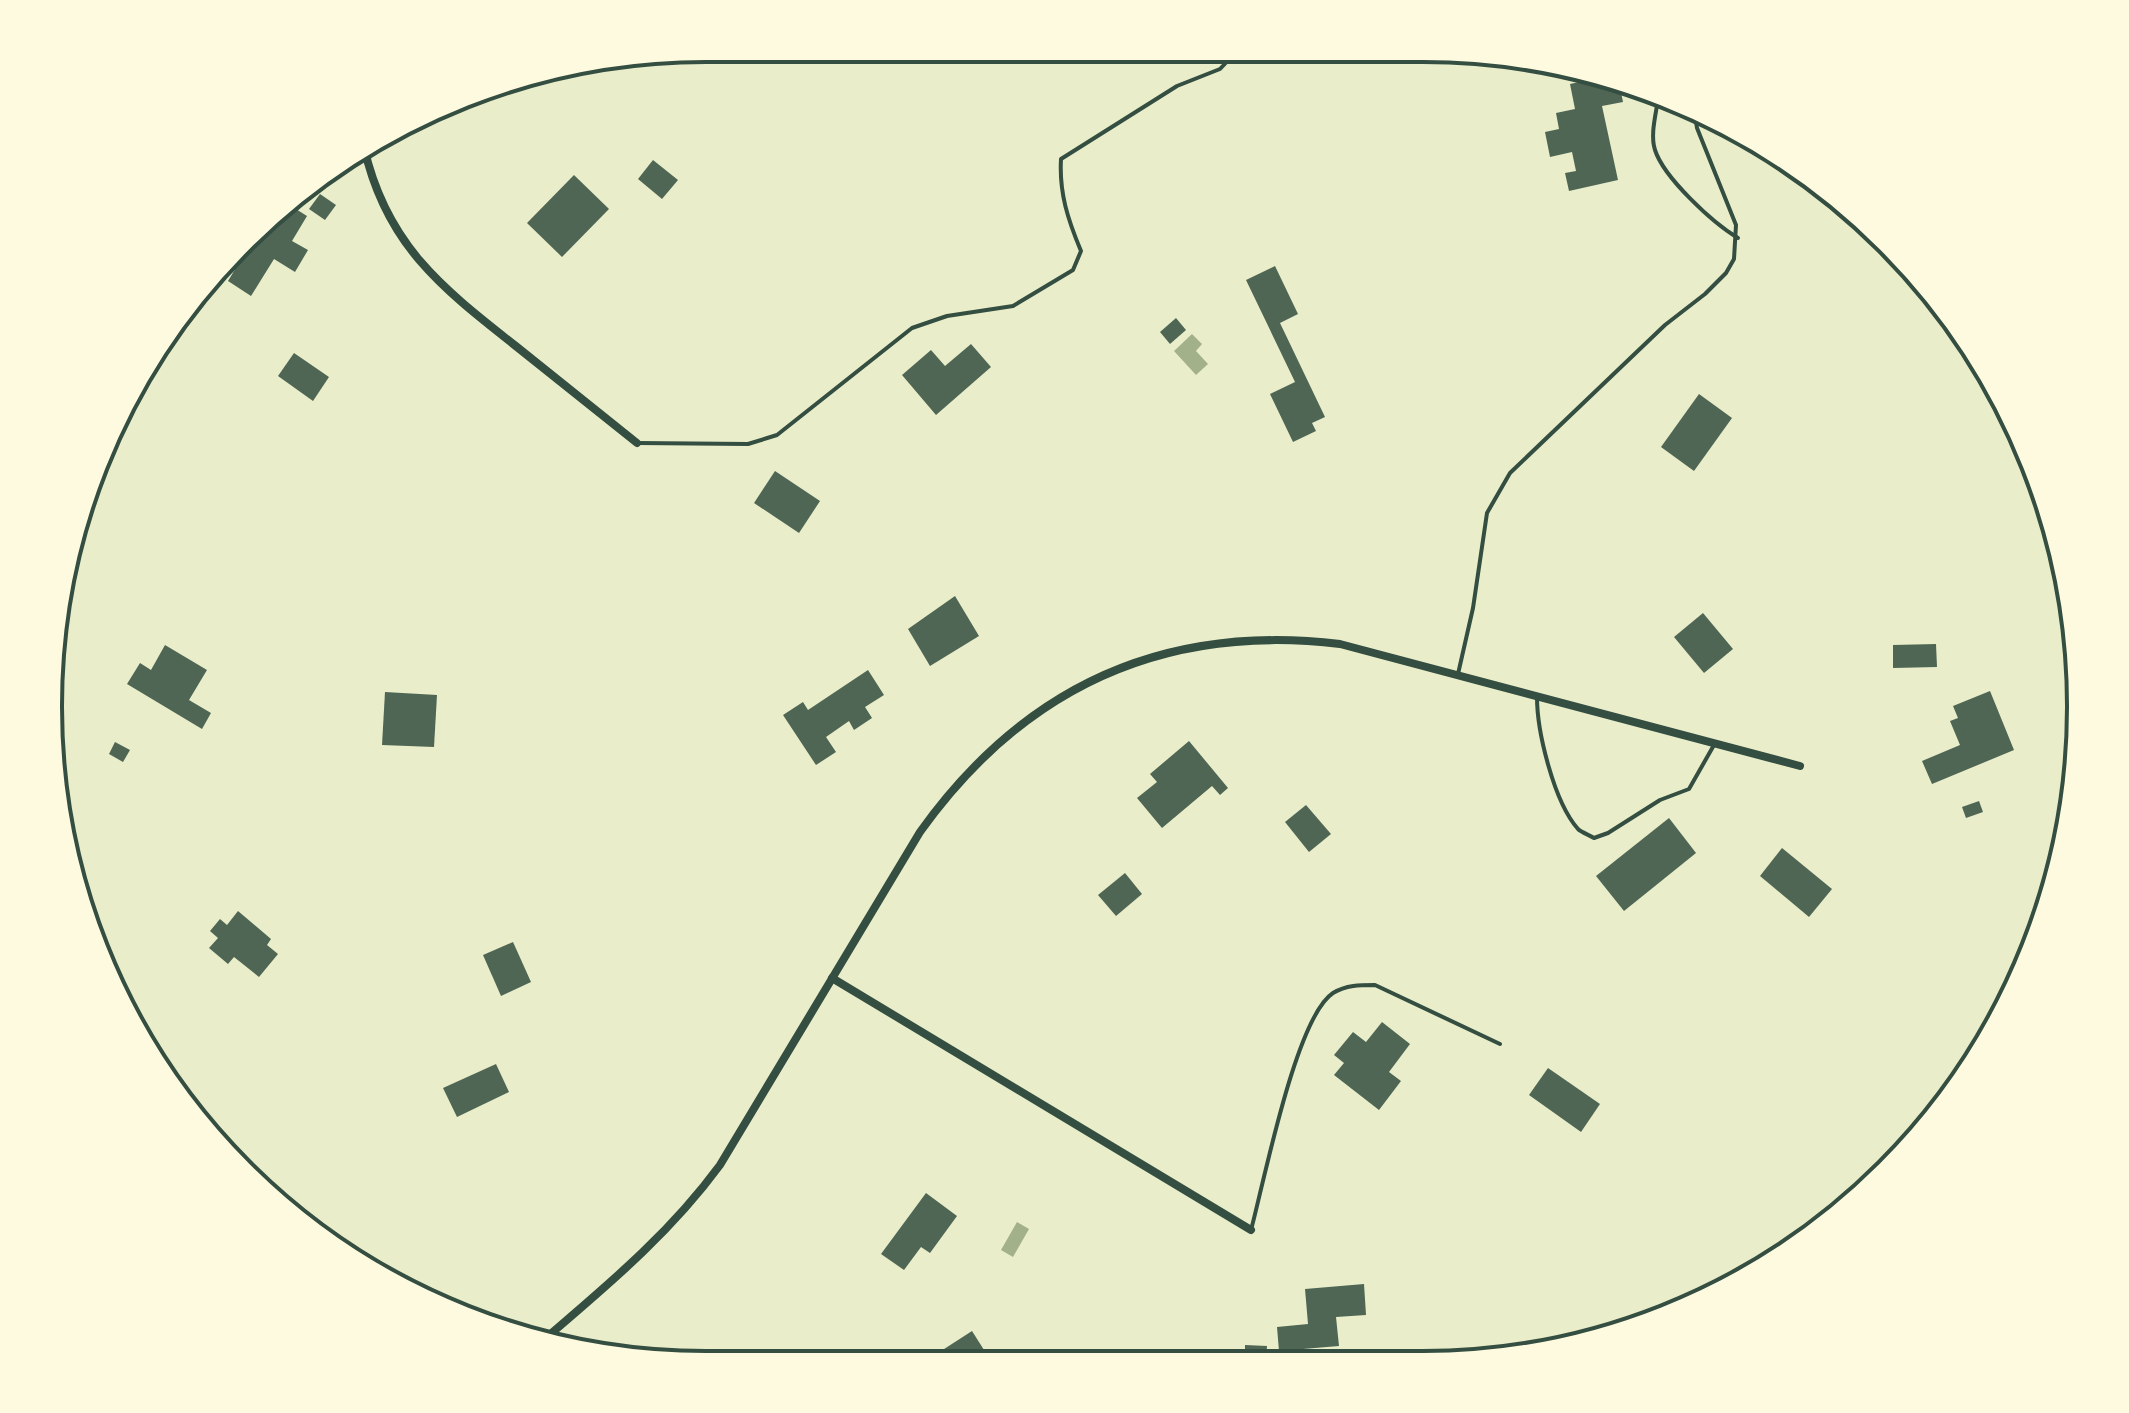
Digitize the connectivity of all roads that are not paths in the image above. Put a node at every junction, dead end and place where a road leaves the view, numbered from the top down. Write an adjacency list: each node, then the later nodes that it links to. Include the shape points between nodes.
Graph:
1 (1227, 62): 6 (lane, via 1177,86 1061,159 1068,221 1081,251 1073,270 1013,306 947,316 912,328 777,435 748,444)
2 (1657, 107): 5 (lane, via 1654,149 1663,165)
3 (1699, 124): 5 (lane)
4 (368, 158): 6 (street, via 386,214 423,267)
5 (1738, 238): 7 (lane, via 1726,273 1510,473 1487,513)
6 (637, 443)
7 (1458, 674): 8 (street); 11 (street, via 1340,644 1256,639 1172,651 1083,684 1003,737 944,798)
8 (1537, 695): 9 (street); 9 (lane, via 1537,718 1556,787 1578,829 1594,838 1689,789)
9 (1715, 743): 10 (street)
10 (1800, 766)
11 (832, 978): 13 (street); 14 (street, via 695,1199 636,1261)
12 (1500, 1044): 13 (lane, via 1375,985 1353,985 1332,994 1320,1008 1287,1080)
13 (1251, 1230)
14 (553, 1332)

